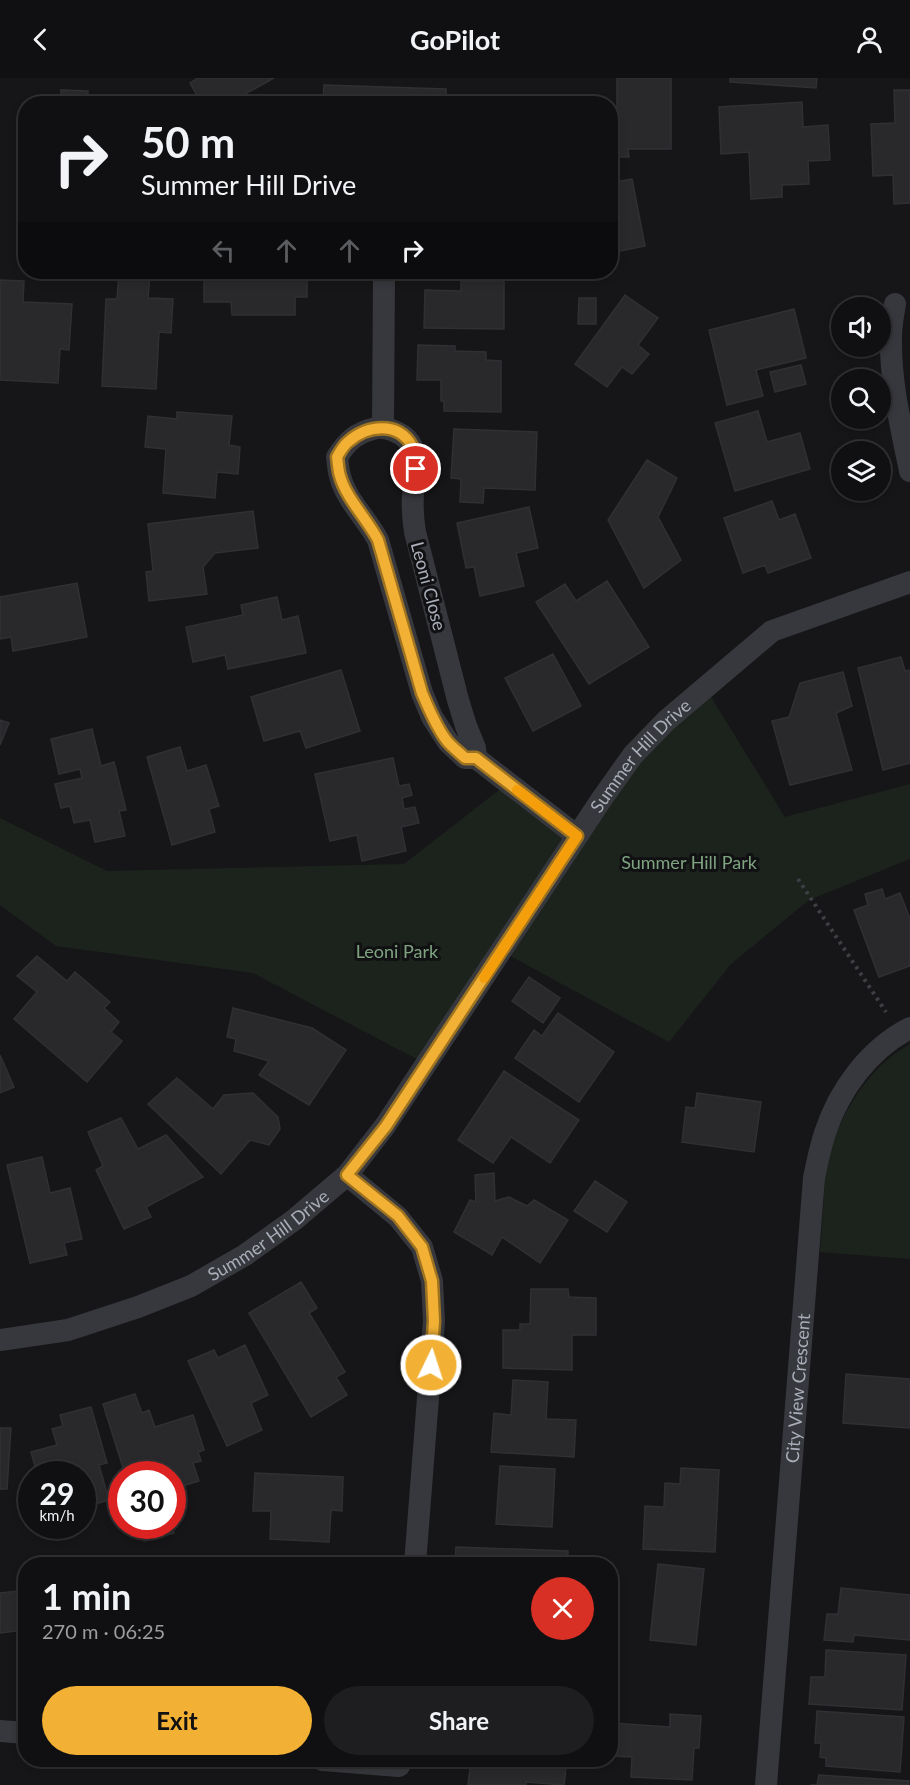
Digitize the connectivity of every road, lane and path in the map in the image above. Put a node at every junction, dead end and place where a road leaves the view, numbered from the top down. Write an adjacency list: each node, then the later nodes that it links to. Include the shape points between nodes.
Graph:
1 (384, 279): 3 (street)
2 (895, 304): 4 (street, via 891,362)
3 (383, 427): 6 (street, Leoni Close, via 402,434 413,448 415,532); 6 (street, Leoni Close, via 362,431 346,443 337,457 340,476 378,540 432,717 448,742 465,758)
4 (910, 471)
5 (910, 582): 7 (street, Summer Hill Drive, via 772,631 667,720 633,755)
6 (476, 758): 7 (street, Leoni Close)
7 (577, 836): 10 (street, Summer Hill Drive, via 386,1126)
8 (798, 879): 9 (path)
9 (905, 1030): 17 (street, City View Crescent, via 866,1062 838,1101 814,1178)
10 (347, 1175): 11 (street, Summer Hill Drive, via 245,1256 191,1287 68,1330); 12 (street, via 398,1216 422,1247 432,1281 434,1321)
11 (0, 1340)
12 (416, 1557)
13 (0, 1731): 14 (street)
14 (18, 1732)
15 (376, 1767): 16 (street)
16 (399, 1770)
17 (766, 1785)

